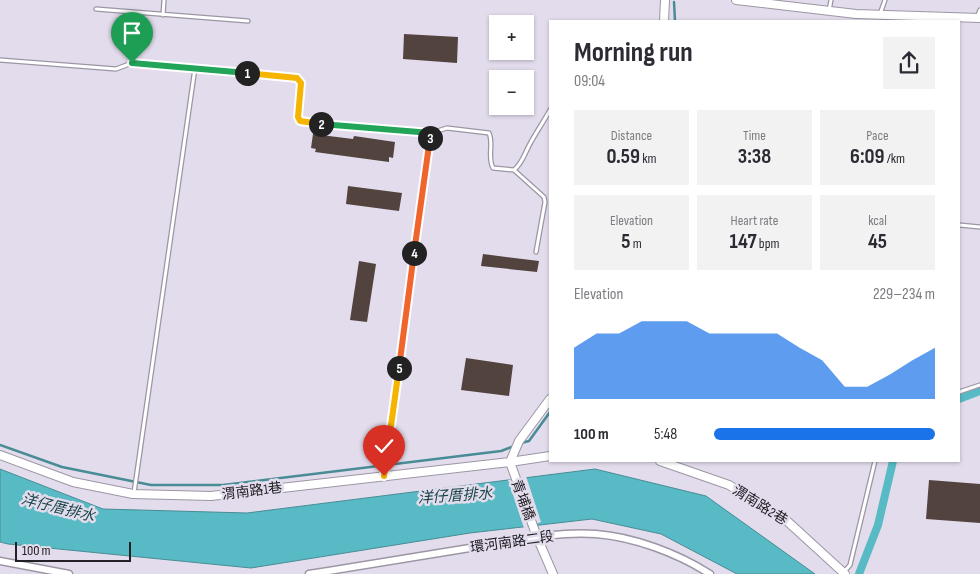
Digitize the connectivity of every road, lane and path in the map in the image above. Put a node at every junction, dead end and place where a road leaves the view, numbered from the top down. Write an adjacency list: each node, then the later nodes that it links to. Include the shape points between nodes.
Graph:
1 (164, 0): 8 (lane)
2 (665, 0): 12 (street)
3 (736, 0): 7 (street)
4 (831, 0): 7 (lane)
5 (885, 0): 9 (lane)
6 (96, 9): 8 (lane)
7 (829, 11): 11 (street)
8 (163, 15): 13 (lane)
9 (880, 15): 10 (street); 11 (street)
10 (979, 15)
11 (856, 18)
12 (664, 20)
13 (248, 21)
14 (0, 60): 15 (lane, via 116,69 132,63)
15 (195, 68): 17 (lane, via 297,78 301,83 300,121); 31 (lane)
16 (549, 112): 18 (lane)
17 (431, 133): 18 (lane, via 447,128 489,133 493,168); 30 (lane)
18 (514, 170): 21 (lane, via 544,197)
19 (960, 225): 20 (lane)
20 (980, 227)
21 (536, 252)
22 (980, 385): 23 (lane)
23 (960, 392)
24 (549, 400): 27 (street, via 519,441)
25 (0, 455): 31 (street, 渭南路1巷, via 73,482)
26 (549, 456): 27 (street)
27 (510, 462): 30 (street, 渭南路1巷); 32 (street, 青埔橋)
28 (663, 462): 35 (street, 渭南路2巷, via 729,485 787,521)
29 (875, 462): 35 (lane, via 850,565)
30 (384, 476): 31 (street, 渭南路1巷, via 211,496)
31 (134, 494)
32 (537, 537): 37 (street, 環河南路二段); 38 (street, 青埔橋); 39 (street, 環河南路二段, via 595,534 616,537 655,548)
33 (0, 561): 34 (street); 36 (street)
34 (0, 565)
35 (844, 573)
36 (69, 574)
37 (309, 574)
38 (553, 574)
39 (710, 574)

